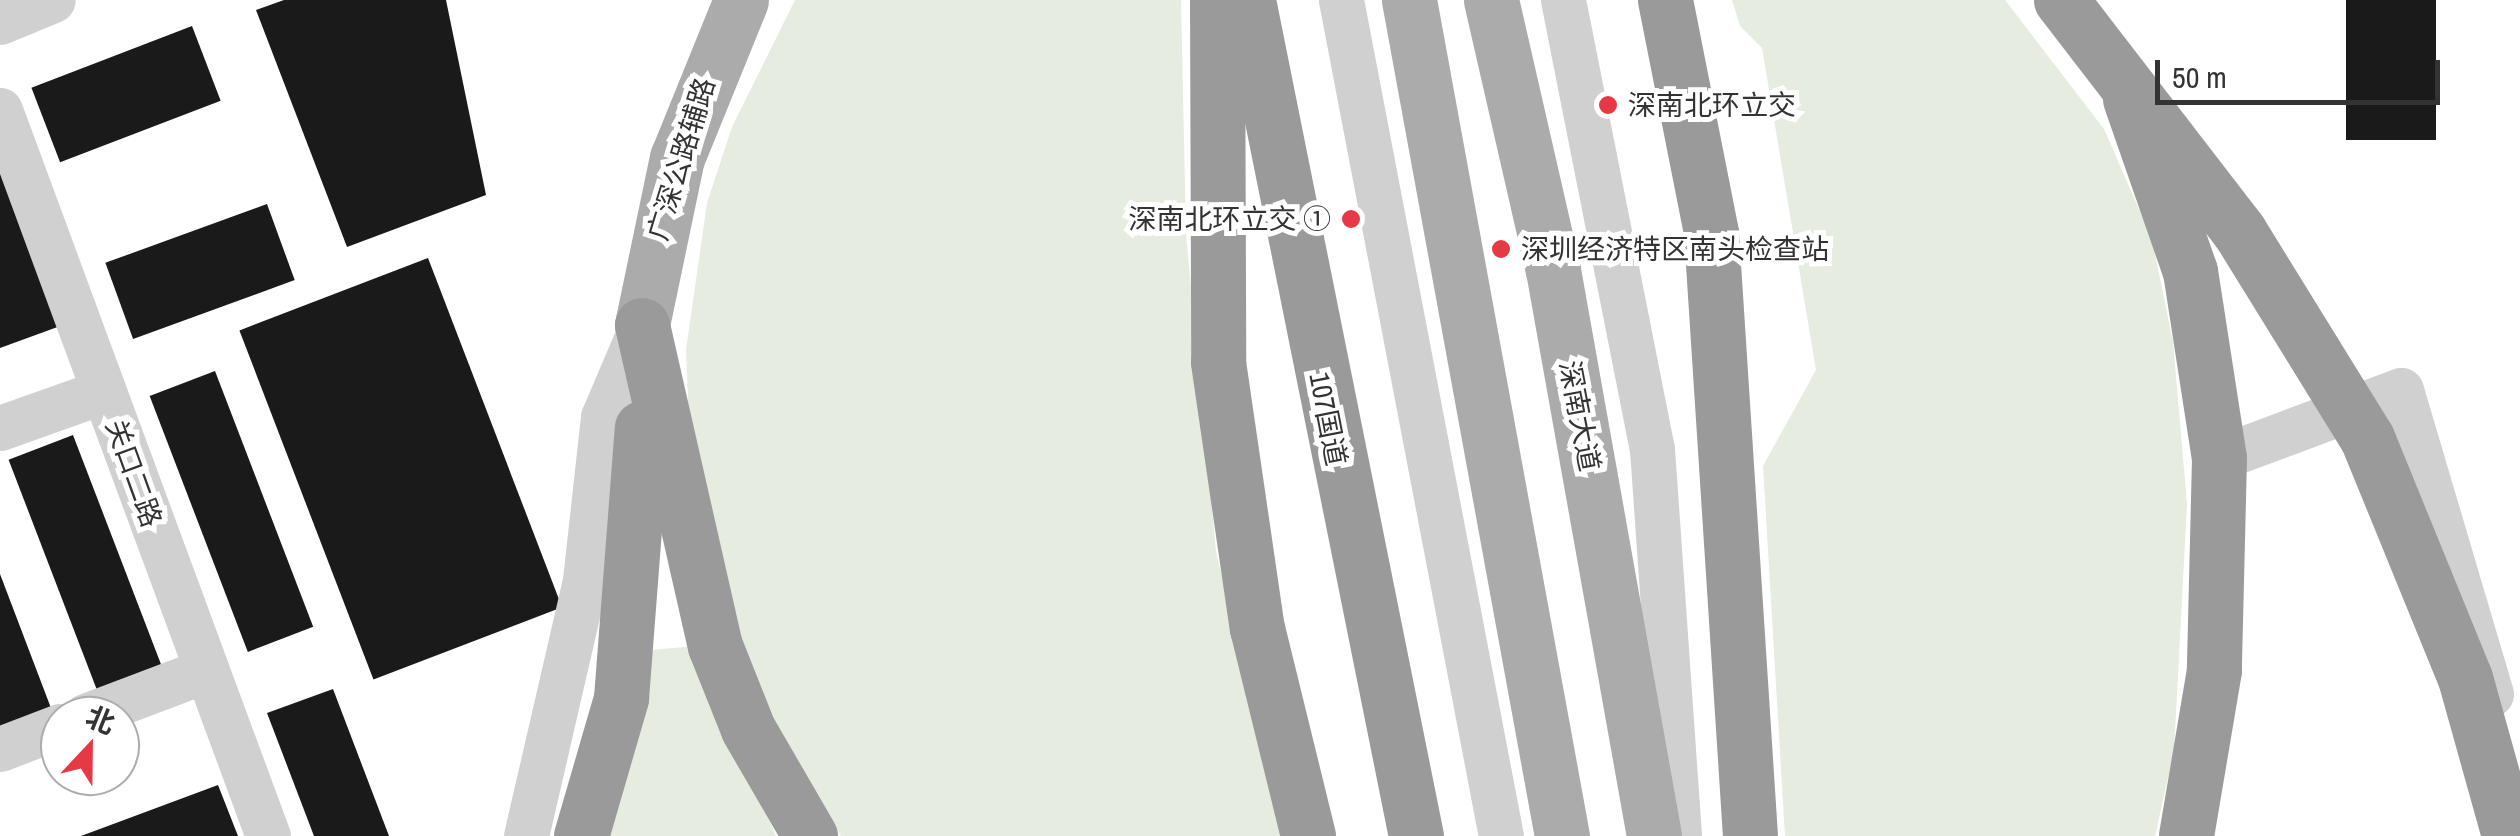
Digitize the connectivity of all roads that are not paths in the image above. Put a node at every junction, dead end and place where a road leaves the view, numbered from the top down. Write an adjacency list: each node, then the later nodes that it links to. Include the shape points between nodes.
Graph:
1 (53, 0): 12 (street)
2 (741, 0): 14 (main road, 广深公路辅路, via 676,158)
3 (1217, 0): 27 (highway, via 1218,362 1257,628)
4 (1248, 0): 28 (highway, 107国道)
5 (1341, 0): 29 (street)
6 (1410, 0): 30 (main road)
7 (1491, 0): 31 (main road, 深南大道, via 1553,270)
8 (1564, 0): 32 (street, via 1652,450)
9 (1665, 0): 33 (highway, via 1711,233)
10 (2061, 0): 35 (highway, bridge, via 2239,231 2367,438 2465,678)
11 (2089, 0): 17 (highway, via 2190,271)
12 (0, 22)
13 (0, 110): 15 (street, 关口二路)
14 (642, 325): 23 (highway, via 636,586); 25 (street, via 603,417 578,615); 26 (highway, via 716,646 748,729)
15 (104, 391): 16 (street); 18 (street, 关口二路)
16 (0, 428)
17 (2219, 458): 22 (street, via 2401,390 2460,571); 34 (highway, via 2214,670)
18 (206, 670): 19 (street); 24 (street, 关口二路)
19 (138, 696)
20 (40, 733): 21 (street)
21 (0, 748)
22 (2520, 812)
23 (588, 814)
24 (268, 836)
25 (526, 836)
26 (810, 836)
27 (1308, 836)
28 (1416, 836)
29 (1500, 836)
30 (1562, 836)
31 (1654, 836)
32 (1680, 836)
33 (1750, 836)
34 (2186, 836)
35 (2509, 836)

